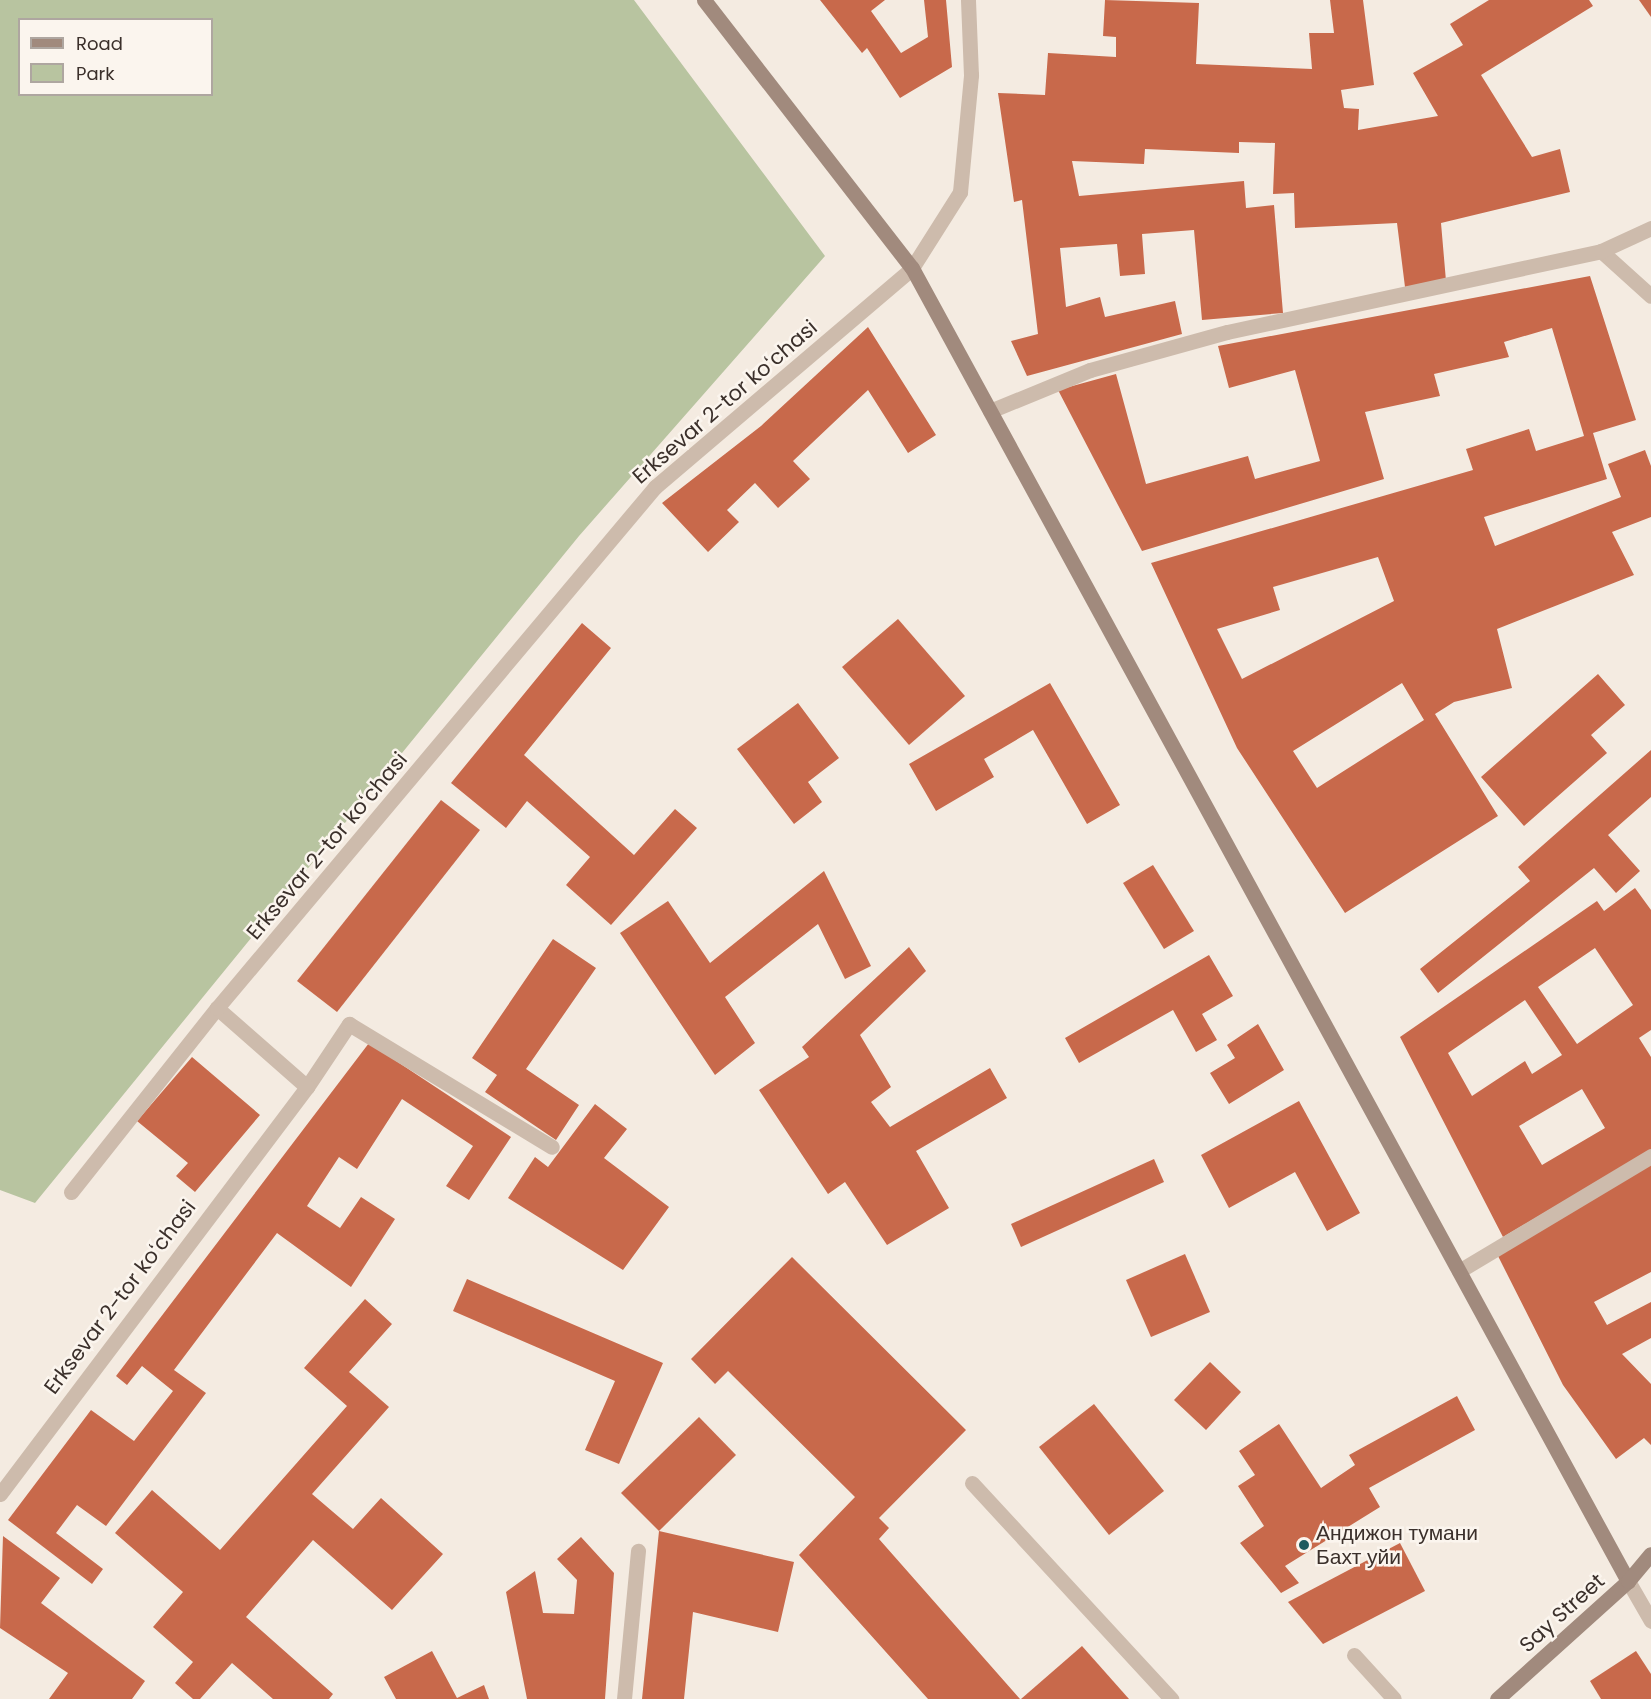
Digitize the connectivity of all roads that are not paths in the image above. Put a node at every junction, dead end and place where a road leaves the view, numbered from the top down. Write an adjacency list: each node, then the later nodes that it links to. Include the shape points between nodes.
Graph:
1 (704, 0): 5 (main road)
2 (968, 0): 5 (street, Erksevar 2-tor koʻchasi, via 971,75 960,192)
3 (1651, 228): 4 (street)
4 (1601, 250): 6 (street); 7 (street, via 1227,332 1090,370)
5 (912, 268): 7 (main road); 8 (street, Erksevar 2-tor koʻchasi, via 655,487)
6 (1651, 296)
7 (990, 411): 13 (main road)
8 (217, 1008): 9 (street); 12 (street, Erksevar 2-tor koʻchasi)
9 (307, 1087): 10 (street, Erksevar 2-tor koʻchasi, via 349,1024); 15 (street, Erksevar 2-tor koʻchasi)
10 (552, 1147)
11 (1651, 1156): 13 (street)
12 (71, 1192)
13 (1459, 1271): 18 (main road)
14 (972, 1483): 22 (street)
15 (0, 1494)
16 (638, 1551): 21 (street)
17 (1651, 1554): 18 (main road, Say Street)
18 (1629, 1581): 19 (street); 24 (main road, Say Street)
19 (1651, 1621)
20 (1354, 1654): 23 (street)
21 (624, 1699)
22 (1171, 1699)
23 (1394, 1699)
24 (1497, 1699)

